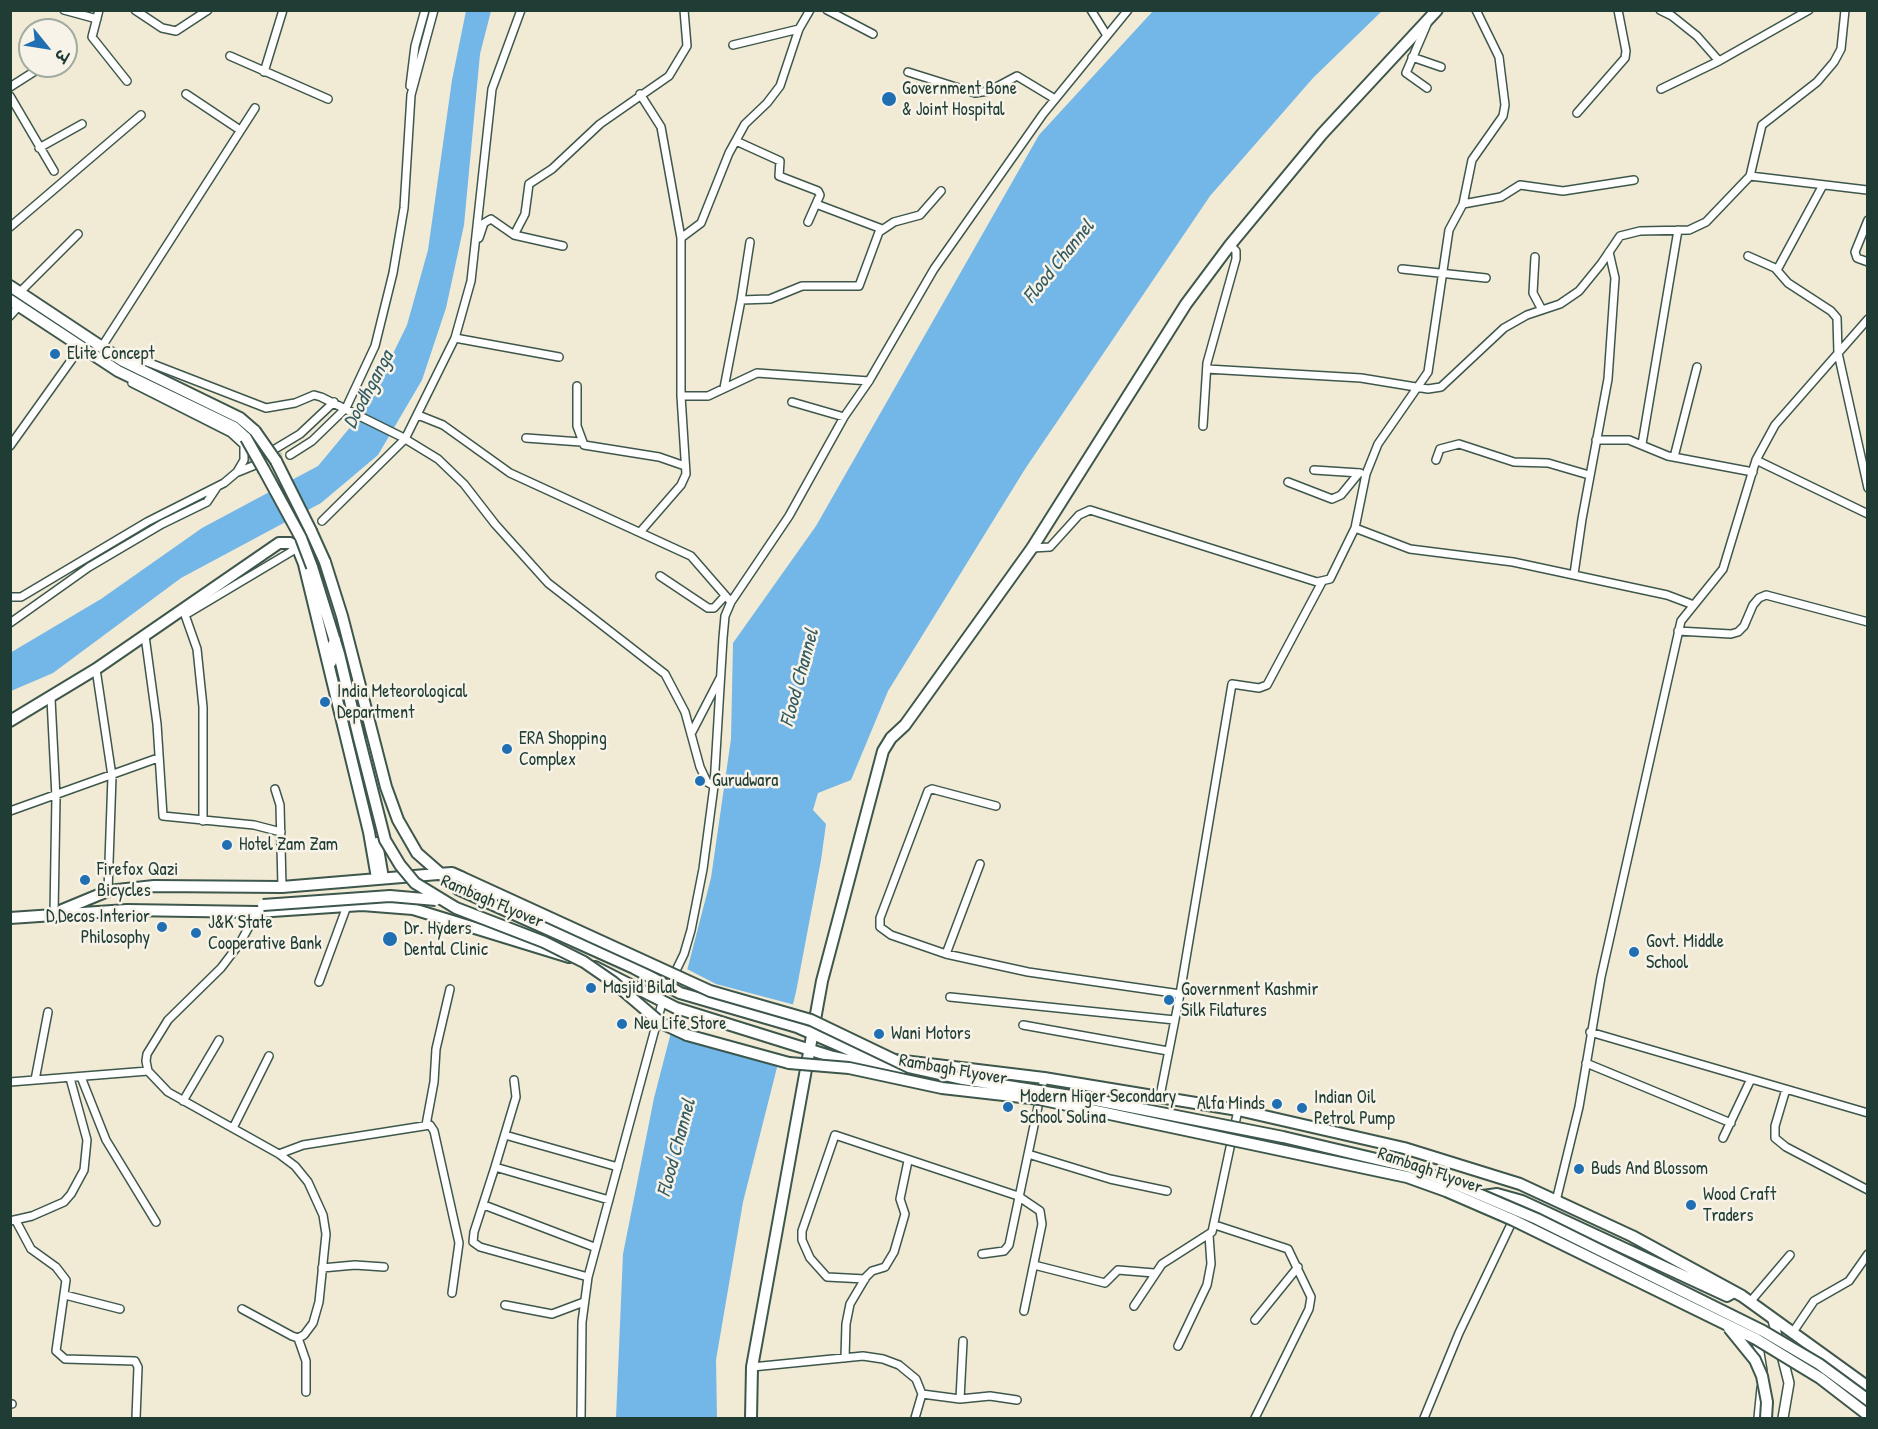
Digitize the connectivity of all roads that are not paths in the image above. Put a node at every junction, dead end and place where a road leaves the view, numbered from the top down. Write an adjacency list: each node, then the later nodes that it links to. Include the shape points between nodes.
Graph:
1 (64, 10): 20 (street)
2 (99, 10): 20 (street)
3 (135, 10): 4 (street, via 162,28 176,31)
4 (208, 10)
5 (284, 10): 29 (street)
6 (425, 10): 38 (street, via 410,77)
7 (434, 10): 38 (street)
8 (521, 10): 68 (street, via 492,89)
9 (684, 10): 37 (street, via 687,46 669,75)
10 (810, 10): 21 (street)
11 (827, 10): 22 (street)
12 (1091, 10): 23 (street)
13 (1128, 10): 23 (street)
14 (1476, 10): 56 (street, via 1499,57 1505,105 1502,121 1470,165)
15 (1618, 10): 43 (street, via 1625,58)
16 (1660, 10): 27 (street, via 1697,36)
17 (1809, 10): 27 (street)
18 (1845, 10): 50 (street, via 1841,49 1834,62 1817,82 1762,126)
19 (1434, 14): 26 (street); 66 (main road, via 1322,134)
20 (96, 19): 32 (street, via 94,41)
21 (799, 29): 24 (street); 47 (street, via 780,86 745,124)
22 (873, 34)
23 (1106, 34): 41 (street)
24 (733, 45)
25 (230, 56): 29 (street)
26 (1412, 57): 28 (street); 34 (street, via 1407,76)
27 (1719, 61): 35 (street)
28 (1441, 67)
29 (264, 72): 40 (street)
30 (908, 72): 41 (street, via 975,93 989,91 1017,76)
31 (24, 78): 33 (street)
32 (128, 81)
33 (10, 87)
34 (1427, 88)
35 (1661, 88)
36 (186, 94): 46 (street)
37 (640, 94): 63 (street, via 529,184 525,214); 64 (street, via 661,127)
38 (411, 95): 99 (street, via 404,208 393,273 375,346)
39 (10, 96): 48 (street)
40 (328, 99)
41 (1055, 99): 92 (street, via 934,269)
42 (255, 108): 46 (street)
43 (1577, 113)
44 (141, 115): 59 (street)
45 (82, 124): 48 (street)
46 (240, 130): 85 (street)
47 (736, 141): 55 (street, via 780,161 779,176 818,192); 64 (street, via 701,224)
48 (39, 148): 49 (street)
49 (54, 171)
50 (1750, 176): 52 (street); 61 (street, via 1706,222 1689,230)
51 (1635, 180): 56 (street, via 1563,191 1521,185 1501,197)
52 (1824, 185): 53 (street); 74 (street)
53 (1868, 190)
54 (941, 191): 60 (street, via 920,215)
55 (816, 204): 58 (street); 60 (street)
56 (1463, 204): 75 (street, via 1449,230)
57 (1868, 220): 72 (street, via 1855,252 1857,258)
58 (808, 222)
59 (10, 227)
60 (882, 229): 78 (street, via 859,286 802,286 770,298)
61 (1678, 230): 69 (street, via 1628,233 1620,236); 107 (street)
62 (78, 234): 77 (street)
63 (514, 235): 67 (street); 68 (street, via 487,219)
64 (681, 238): 96 (street)
65 (750, 242): 78 (street)
66 (1230, 245): 90 (street, via 1236,251 1236,259); 129 (main road, via 1186,304)
67 (562, 246)
68 (474, 251): 83 (street, via 471,281)
69 (1609, 252): 80 (street, via 1579,291); 105 (street, via 1615,278 1608,379)
70 (1748, 256): 74 (street)
71 (1535, 257): 80 (street, via 1533,293)
72 (1868, 262)
73 (1402, 269): 75 (street)
74 (1778, 270): 86 (street, via 1788,283 1834,314 1838,323)
75 (1443, 272): 76 (street); 94 (street, via 1430,364)
76 (1486, 278)
77 (15, 289): 85 (main road)
78 (741, 300): 95 (street)
79 (15, 303): 81 (street); 84 (main road)
80 (1542, 310): 94 (street, via 1504,328 1441,387)
81 (10, 316)
82 (1868, 319): 86 (street)
83 (455, 338): 88 (street); 100 (street)
84 (80, 348): 91 (main road); 108 (street)
85 (101, 348): 87 (main road)
86 (1838, 353): 113 (street, via 1775,424); 123 (street)
87 (115, 356): 97 (street, via 142,360 256,406 274,408 314,395); 109 (main road, bridge, via 240,418)
88 (560, 357)
89 (1697, 367): 111 (street)
90 (1207, 369): 94 (street, via 1361,378); 102 (street)
91 (118, 371): 114 (main road, Rambagh Flyover, bridge, via 234,427 246,438); 117 (street, via 125,380 231,433 244,445 244,460)
92 (869, 381): 95 (street, via 757,374); 101 (street)
93 (577, 386): 106 (street)
94 (1419, 387): 119 (street, via 1378,444)
95 (724, 388): 96 (street, via 708,396)
96 (681, 396): 115 (street)
97 (334, 402): 99 (street); 109 (street, via 300,434)
98 (792, 402): 101 (street)
99 (346, 408): 103 (street); 110 (street, via 312,441)
100 (418, 415): 103 (street); 127 (street, via 443,425 510,473)
101 (844, 417): 135 (street, via 789,516)
102 (1203, 426)
103 (404, 438): 125 (street); 146 (street, via 438,459 464,484 548,583 665,674 685,712)
104 (526, 438): 106 (street)
105 (1596, 440): 107 (street); 120 (street)
106 (581, 442): 115 (street, via 589,447)
107 (1642, 444): 111 (street)
108 (10, 446)
109 (270, 452): 157 (main road, bridge, via 325,562 398,820 417,854)
110 (290, 455)
111 (1674, 458): 118 (street)
112 (1436, 460): 120 (street, via 1439,450 1459,444 1514,462 1548,463)
113 (1756, 460): 118 (street); 124 (street)
114 (260, 463): 117 (street); 141 (main road, Rambagh Flyover, bridge, via 301,538)
115 (685, 466): 127 (street, via 681,485)
116 (1314, 470): 119 (street)
117 (237, 472): 122 (street)
118 (1753, 472): 136 (street, via 1723,569)
119 (1363, 473): 121 (street, via 1332,499); 126 (street)
120 (1589, 475): 130 (street)
121 (1288, 482)
122 (217, 486): 133 (street, via 147,522 21,597); 138 (street, via 207,502 89,567)
123 (1868, 488)
124 (1868, 514)
125 (322, 521)
126 (1355, 528): 130 (street, via 1424,552 1488,558); 132 (street, via 1334,574)
127 (641, 531): 134 (street, via 696,559)
128 (300, 547): 140 (main road, via 279,543); 154 (street, via 185,615 197,649 203,706); 158 (main road)
129 (1032, 548): 132 (street, via 1050,547 1079,514 1090,510); 179 (main road, via 883,751)
130 (1574, 574): 136 (street)
131 (660, 576): 134 (street, via 708,608 714,608)
132 (1322, 582): 172 (street, via 1267,685 1259,688 1232,684)
133 (10, 597)
134 (724, 597): 135 (street)
135 (731, 602): 143 (street, via 725,616)
136 (1691, 604): 139 (street)
137 (1868, 622): 139 (street, via 1766,595 1753,605 1738,632)
138 (10, 623)
139 (1678, 631): 178 (street)
140 (145, 636): 142 (main road); 147 (street)
141 (334, 640): 158 (main road, via 329,655 382,859); 162 (main road, Rambagh Flyover, bridge, via 385,840 407,875)
142 (96, 669): 144 (main road); 148 (street)
143 (721, 675): 146 (street); 149 (street)
144 (51, 699): 145 (main road); 151 (street)
145 (10, 721)
146 (691, 734): 149 (street, via 700,767 707,782)
147 (158, 758): 148 (street); 154 (street, via 161,814)
148 (112, 776): 151 (street); 161 (street)
149 (714, 786): 170 (street, via 696,910 684,954)
150 (275, 789): 155 (street)
151 (56, 797): 153 (street); 166 (street)
152 (996, 806): 168 (street, via 928,791 880,918 880,927 885,932)
153 (10, 811)
154 (203, 820): 155 (street)
155 (281, 832): 160 (street)
156 (980, 864): 168 (street)
157 (438, 874): 158 (main road, Rambagh Flyover); 170 (main road, via 458,889); 213 (main road, Rambagh Flyover, bridge, via 452,873 710,991 811,1020 909,1067 1333,1148 1410,1167)
158 (380, 878): 159 (main road, Rambagh Flyover)
159 (325, 883): 160 (main road, Rambagh Flyover); 164 (main road)
160 (282, 887): 161 (main road, Rambagh Flyover, via 154,886)
161 (108, 891): 166 (main road, Rambagh Flyover)
162 (439, 900): 165 (main road, bridge, via 379,896); 217 (main road, Rambagh Flyover, bridge, via 584,962 661,1023 687,1035 789,1064 849,1068 942,1088 1050,1101 1364,1167 1446,1191)
163 (347, 906): 164 (main road); 169 (street); 174 (main road, via 413,909 445,916 602,969)
164 (329, 907): 165 (main road)
165 (260, 908): 166 (main road, via 153,903 127,910); 185 (street, via 221,968 168,1020 147,1054)
166 (54, 914): 167 (main road)
167 (10, 918)
168 (946, 954): 172 (street, via 1028,972)
169 (318, 982)
170 (668, 987): 179 (main road)
171 (450, 989): 200 (street, via 436,1049)
172 (1180, 994): 176 (street)
173 (950, 997): 176 (street)
174 (663, 1003): 181 (main road); 209 (street)
175 (48, 1012): 190 (street)
176 (1175, 1020): 182 (street)
177 (1023, 1025): 182 (street)
178 (1590, 1032): 184 (street); 189 (street)
179 (812, 1033): 181 (main road); 188 (main road, via 854,1052 887,1059)
180 (219, 1040): 196 (street)
181 (810, 1049): 194 (main road, via 967,1085); 253 (main road)
182 (1168, 1051): 195 (street)
183 (269, 1056): 201 (street)
184 (1586, 1064): 199 (street); 215 (street)
185 (148, 1071): 186 (street); 196 (street)
186 (81, 1077): 187 (street); 219 (street, via 106,1140)
187 (70, 1078): 190 (street); 218 (street, via 87,1140 84,1170 64,1202)
188 (1044, 1078): 194 (street); 195 (main road)
189 (1751, 1079): 193 (street); 199 (street)
190 (35, 1080): 192 (street)
191 (514, 1080): 203 (street, via 517,1091)
192 (10, 1082)
193 (1786, 1089): 198 (street); 210 (street, via 1775,1138)
194 (1041, 1095): 202 (main road); 206 (street)
195 (1160, 1096): 197 (main road)
196 (183, 1101): 201 (street)
197 (1238, 1110): 202 (street); 215 (main road, via 1404,1148 1520,1184)
198 (1868, 1113)
199 (1731, 1123): 204 (street)
200 (426, 1125): 205 (street, via 303,1145); 234 (street, via 434,1131 459,1243)
201 (233, 1128): 205 (street)
202 (1234, 1132): 220 (street); 246 (main road, via 1413,1174 1535,1224)
203 (505, 1135): 208 (street); 209 (street)
204 (1723, 1138)
205 (279, 1154): 229 (street, via 302,1173 323,1215 326,1234)
206 (1028, 1154): 211 (street, via 1110,1179); 212 (street)
207 (909, 1161): 212 (street); 232 (street, via 900,1199 905,1214 894,1252 885,1268 873,1271); 232 (street, via 835,1135 802,1240 810,1258 826,1277)
208 (495, 1167): 214 (street); 216 (street)
209 (618, 1167): 214 (street)
210 (1868, 1190)
211 (1167, 1191)
212 (1018, 1196): 223 (street, via 1007,1249); 226 (street, via 1042,1216)
213 (1483, 1196): 233 (main road, via 1497,1194 1522,1201 1727,1296); 259 (main road, Rambagh Flyover, bridge, via 1538,1219 1763,1331 1819,1364)
214 (609, 1200): 222 (street)
215 (1556, 1201): 233 (main road, via 1632,1236)
216 (484, 1205): 222 (street); 231 (street, via 474,1232 476,1245)
217 (1513, 1220): 245 (main road, Rambagh Flyover, bridge); 267 (street, via 1459,1333)
218 (13, 1221): 235 (street, via 31,1249 62,1272)
219 (156, 1222)
220 (1215, 1224): 221 (street); 228 (street, via 1284,1246 1293,1254)
221 (1209, 1236): 230 (street, via 1169,1257); 250 (street, via 1211,1264 1207,1285)
222 (594, 1247): 231 (street)
223 (982, 1254)
224 (1868, 1254): 247 (street, via 1849,1281 1814,1301)
225 (1790, 1256): 237 (street)
226 (1034, 1265): 230 (street, via 1105,1283 1118,1270); 242 (street)
227 (384, 1267): 229 (street)
228 (1298, 1267): 243 (street); 266 (street, via 1311,1303)
229 (322, 1268): 248 (street, via 317,1314)
230 (1154, 1273): 239 (street)
231 (588, 1277): 236 (street)
232 (865, 1279): 252 (street, via 847,1311)
233 (1734, 1292): 237 (main road)
234 (452, 1293)
235 (65, 1295): 241 (street); 262 (street, via 56,1351 65,1359 135,1361)
236 (584, 1302): 238 (street, via 552,1314); 263 (street)
237 (1750, 1302): 244 (main road)
238 (505, 1305)
239 (1134, 1306)
240 (242, 1309): 248 (street)
241 (120, 1310)
242 (1024, 1311)
243 (1256, 1320)
244 (1773, 1320): 247 (main road); 251 (street)
245 (1726, 1324): 261 (main road, Rambagh Flyover, bridge, via 1794,1360); 269 (main road, bridge, via 1755,1360 1762,1376)
246 (1755, 1332): 251 (main road); 268 (street, via 1761,1357)
247 (1793, 1332): 254 (main road)
248 (298, 1338): 255 (street, via 306,1361)
249 (963, 1341): 257 (street)
250 (1178, 1346)
251 (1780, 1347): 261 (main road, via 1828,1378); 270 (street, via 1789,1383)
252 (845, 1358): 253 (street); 256 (street, via 892,1360 916,1379)
253 (752, 1367): 260 (main road)
254 (1868, 1388)
255 (306, 1392)
256 (922, 1394): 257 (street); 265 (street)
257 (960, 1399): 258 (street, via 990,1396)
258 (1017, 1400)
259 (1868, 1400)
260 (750, 1413): 264 (street)
261 (1868, 1414)
262 (136, 1419)
263 (581, 1419)
264 (756, 1419)
265 (915, 1419)
266 (1255, 1419)
267 (1424, 1419)
268 (1759, 1419)
269 (1766, 1419)
270 (1783, 1419)

